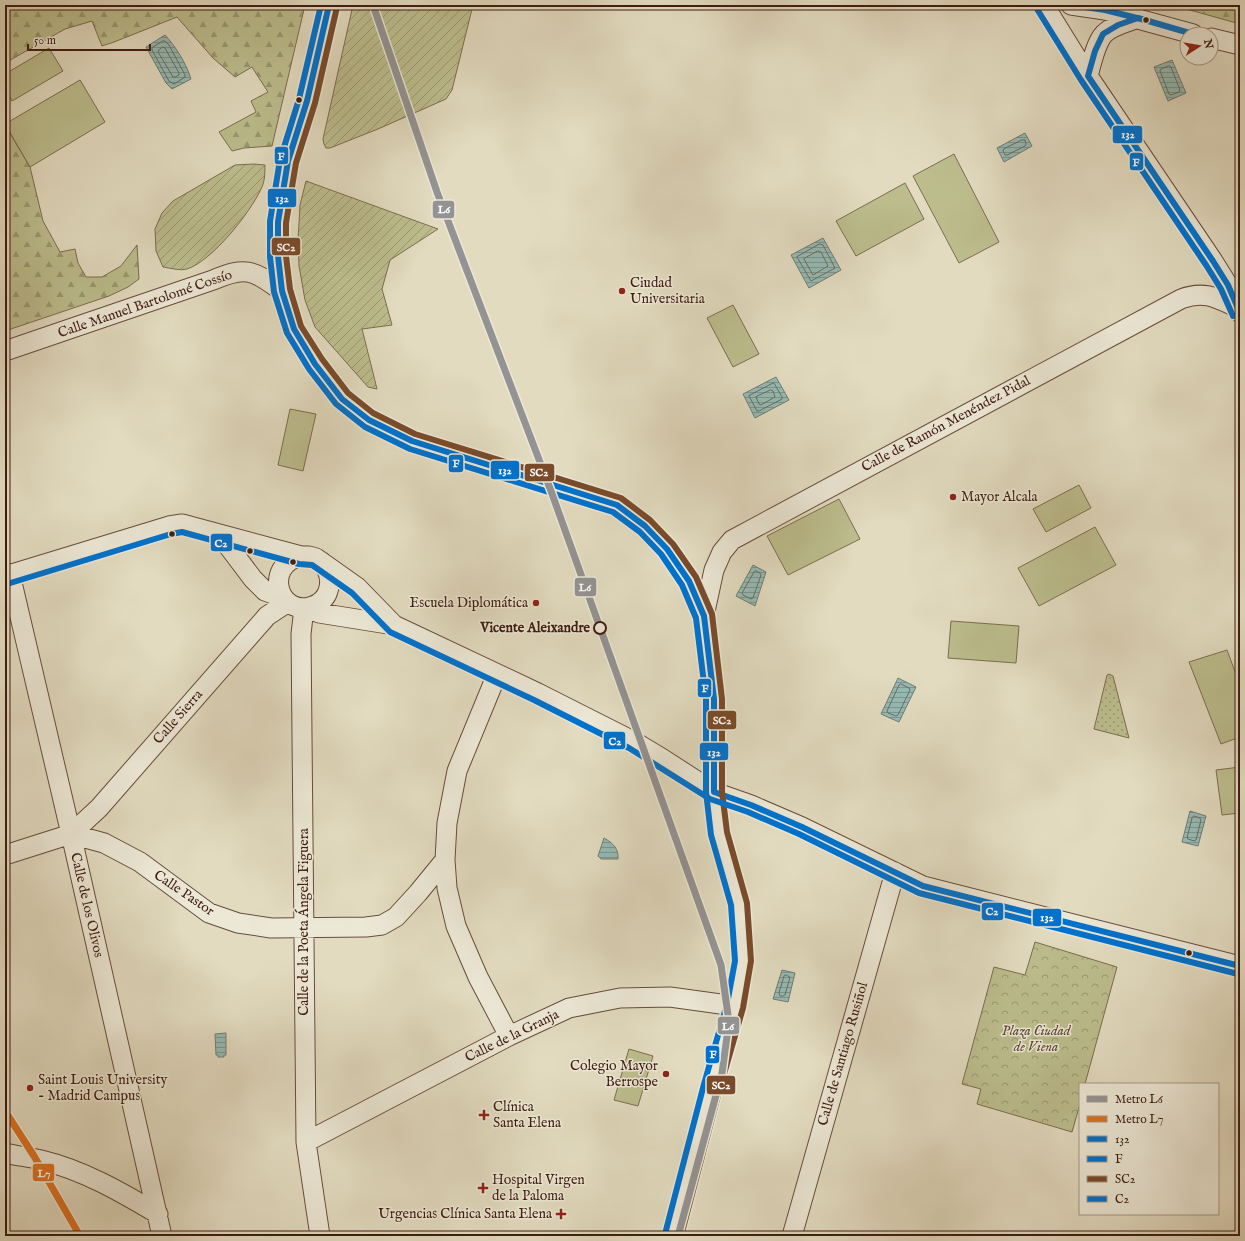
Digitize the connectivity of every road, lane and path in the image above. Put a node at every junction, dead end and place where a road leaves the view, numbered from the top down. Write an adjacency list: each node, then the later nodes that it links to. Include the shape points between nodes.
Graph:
1 (329, 5): 9 (street, via 308,101 288,161 278,222)
2 (1044, 5): 8 (street)
3 (1071, 5): 4 (street)
4 (1138, 18): 5 (street); 8 (street, via 1103,34)
5 (1179, 30)
6 (1219, 40): 7 (street)
7 (1240, 45)
8 (1088, 76): 10 (street, via 1213,261 1228,285)
9 (282, 291): 11 (street, Calle Manuel Bartolomé Cossío, via 251,272 226,274); 17 (street, via 294,329 315,364 342,399 369,420 412,441 617,505 645,526 667,549 689,582)
10 (1239, 311): 17 (street, Calle de Ramón Menéndez Pidal, via 1207,295 1191,295 1181,299 732,540 722,552 714,570)
11 (5, 351)
12 (219, 534): 13 (street); 15 (street, via 182,524 169,526); 16 (street, via 265,591)
13 (301, 556): 14 (street, via 309,556); 16 (street, via 287,562 282,568 278,583 280,591)
14 (322, 562): 16 (street, via 330,577 328,593 316,605); 18 (street, via 357,587)
15 (7, 575): 21 (street, Calle de los Olivos)
16 (296, 604): 18 (street, via 319,613); 21 (street, Calle Sierra, via 266,616 99,808); 25 (street, Calle de la Poeta Ángela Figuera, via 302,642)
17 (704, 616): 20 (street, via 714,699)
18 (394, 625): 19 (street)
19 (497, 674): 20 (street, via 633,741); 23 (street, via 457,771 447,823)
20 (714, 792): 24 (street, via 802,827); 27 (street, via 719,834 739,904 743,961)
21 (71, 834): 22 (street); 25 (street, Calle Pastor, via 104,843 140,862 209,913 238,923 271,928); 31 (street, Calle de los Olivos)
22 (5, 854)
23 (446, 860): 25 (street, Calle Pastor, via 396,917 382,925); 28 (street, via 447,888 456,926 478,977)
24 (895, 872): 26 (street, via 923,886); 35 (street, Calle de Santiago Rusiñol)
25 (304, 928): 29 (street, Calle de la Poeta Ángela Figuera)
26 (1240, 966)
27 (735, 1006): 28 (street, Calle de la Granja, via 670,998 620,998 569,1008); 34 (street)
28 (509, 1036): 29 (street, Calle de la Granja)
29 (306, 1142): 33 (street, Calle de la Poeta Ángela Figuera)
30 (5, 1153): 31 (street, via 42,1160 76,1172 120,1191)
31 (158, 1214): 32 (street, Calle de los Olivos)
32 (162, 1236)
33 (320, 1236)
34 (674, 1236)
35 (792, 1236)

